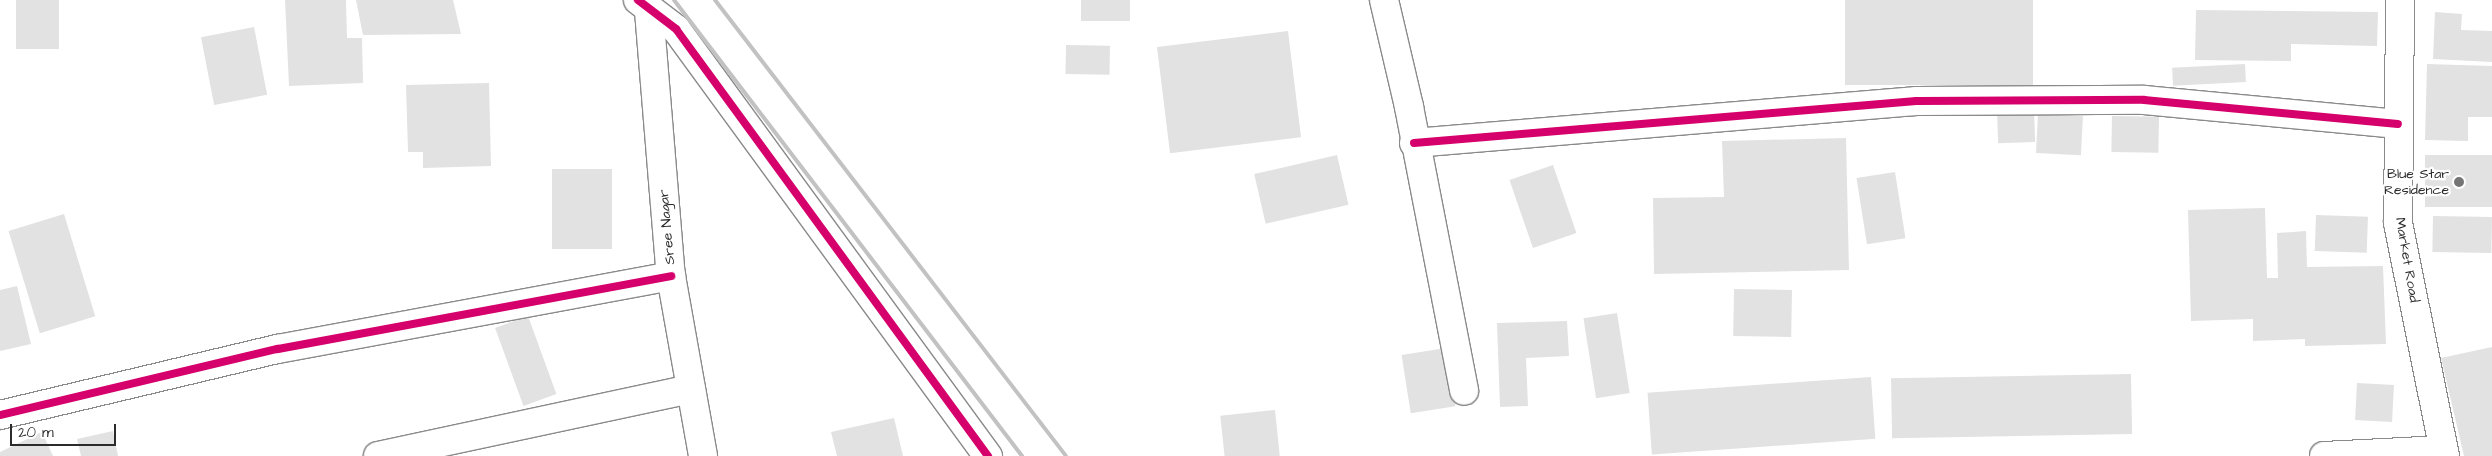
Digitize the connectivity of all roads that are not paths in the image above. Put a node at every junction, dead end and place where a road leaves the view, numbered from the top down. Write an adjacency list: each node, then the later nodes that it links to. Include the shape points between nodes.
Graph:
1 (1384, 0): 5 (street, via 1399,58)
2 (2400, 0): 4 (street, Market Road)
3 (644, 6): 6 (street, Sree Nagar); 13 (street, via 676,29)
4 (2398, 124): 5 (street, via 2144,100 1916,101); 10 (street, Market Road, via 2398,222)
5 (1414, 143): 8 (street)
6 (671, 276): 7 (street, Sree Nagar); 9 (street, via 278,349)
7 (691, 389): 11 (street); 12 (street, Sree Nagar)
8 (1464, 391)
9 (0, 415)
10 (2444, 453): 14 (street)
11 (378, 456)
12 (703, 456)
13 (988, 456)
14 (2324, 456)

